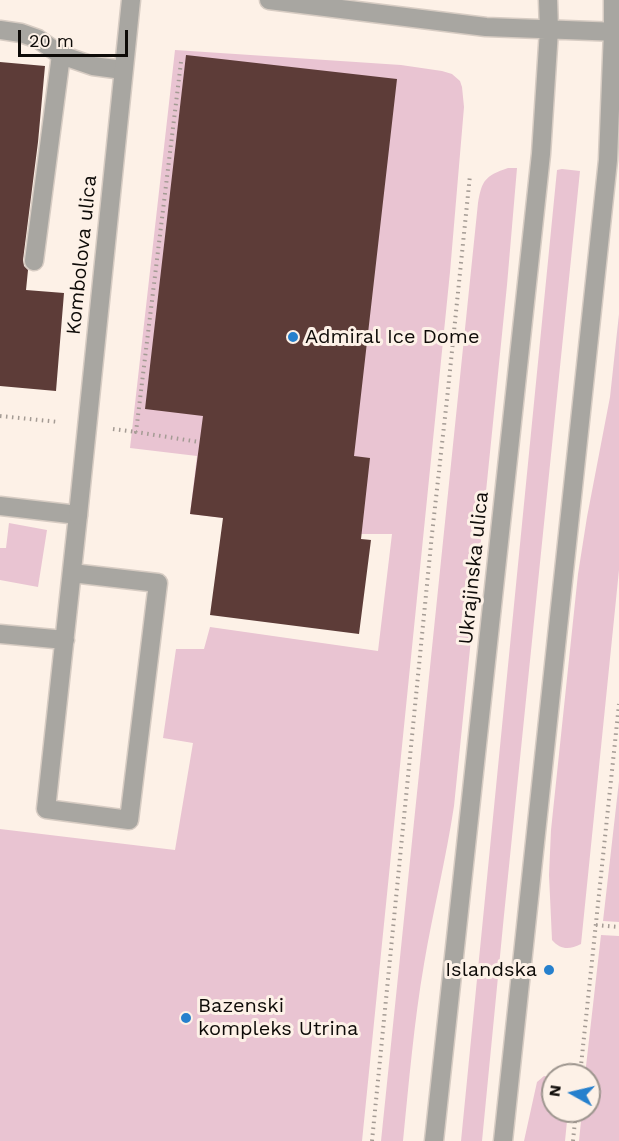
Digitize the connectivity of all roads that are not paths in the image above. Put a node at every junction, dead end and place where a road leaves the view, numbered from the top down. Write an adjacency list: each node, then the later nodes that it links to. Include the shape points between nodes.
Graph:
1 (131, 0): 9 (street, Kombolova ulica)
2 (269, 0): 6 (street, via 486,27)
3 (548, 0): 6 (street, Ukrajinska ulica)
4 (613, 0): 7 (street)
5 (0, 30): 8 (street, via 38,39)
6 (549, 30): 7 (street); 16 (street, Ukrajinska ulica, via 541,154)
7 (616, 32): 17 (street, via 608,160)
8 (61, 55): 9 (street, via 93,66); 10 (street)
9 (123, 70): 12 (street, Kombolova ulica)
10 (34, 261)
11 (0, 506): 12 (street)
12 (78, 515): 13 (street, Kombolova ulica)
13 (72, 573): 15 (street, Kombolova ulica); 15 (street, Kombolova ulica, via 158,583 129,820 46,809)
14 (0, 634): 15 (street)
15 (65, 640)
16 (434, 1141)
17 (503, 1141)

